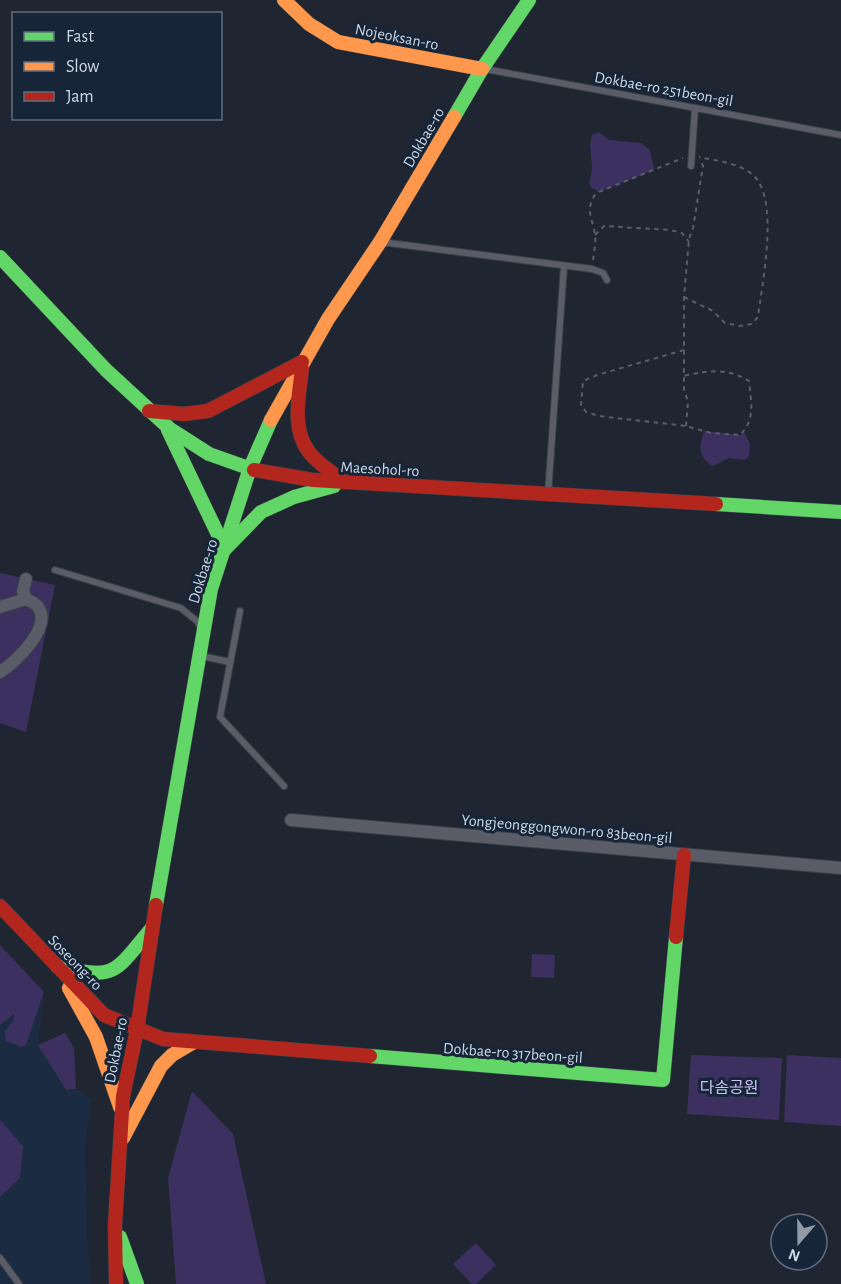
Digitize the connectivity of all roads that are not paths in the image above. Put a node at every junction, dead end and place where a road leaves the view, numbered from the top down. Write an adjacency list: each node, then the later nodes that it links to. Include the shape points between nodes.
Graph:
1 (284, 0): 3 (main road, Nojeoksan-ro, via 309,24 338,42)
2 (529, 0): 3 (main road, Dokbae-ro)
3 (482, 69): 4 (lane, Dokbae-ro 251beon-gil); 7 (main road, Dokbae-ro)
4 (695, 108): 5 (lane, Dokbae-ro 251beon-gil); 6 (lane)
5 (841, 135)
6 (691, 166)
7 (380, 242): 9 (lane); 11 (main road, Dokbae-ro)
8 (0, 257): 12 (main road, Maesohol-ro, via 110,376)
9 (564, 266): 10 (lane, via 592,269 603,273); 16 (lane)
10 (607, 280)
11 (302, 362): 12 (main road, via 208,411); 14 (main road, Dokbae-ro); 15 (main road, via 300,429 308,451)
12 (150, 411): 13 (main road, Maesohol-ro)
13 (166, 426): 14 (main road, Maesohol-ro, via 217,458); 18 (main road)
14 (250, 468): 15 (main road, Maesohol-ro, via 280,476); 18 (main road, Dokbae-ro)
15 (345, 482): 16 (main road, Maesohol-ro); 18 (main road, via 294,497 261,512)
16 (548, 494): 17 (main road, Maesohol-ro)
17 (841, 512)
18 (225, 549): 24 (main road, Dokbae-ro, via 211,588)
19 (55, 570): 24 (lane, via 180,608 198,622)
20 (26, 579): 21 (street)
21 (26, 599): 22 (street); 27 (street, via 38,605 40,624 21,655)
22 (0, 607)
23 (240, 611): 26 (lane)
24 (202, 634): 25 (main road, Dokbae-ro)
25 (198, 655): 26 (lane); 33 (main road, Dokbae-ro)
26 (230, 662): 28 (lane, via 220,717)
27 (0, 672)
28 (284, 786)
29 (291, 820): 30 (street, Yongjeonggongwon-ro 83beon-gil)
30 (684, 855): 31 (street, Yongjeonggongwon-ro 83beon-gil); 36 (main road, Dokbae-ro 317beon-gil, via 663,1080)
31 (841, 868)
32 (0, 906): 34 (main road, Soseong-ro)
33 (153, 927): 34 (main road, via 110,972); 35 (main road, Dokbae-ro)
34 (57, 966): 35 (main road, Soseong-ro, via 104,1015); 37 (main road, via 96,1037)
35 (137, 1030): 36 (main road, Dokbae-ro 317beon-gil, via 163,1039); 37 (main road, Dokbae-ro)
36 (194, 1042): 38 (main road, via 161,1066)
37 (122, 1112): 38 (main road, Dokbae-ro)
38 (120, 1144): 39 (main road, Dokbae-ro)
39 (115, 1225): 43 (main road, Dokbae-ro); 44 (main road, Dokbae-ro)
40 (0, 1258): 41 (lane)
41 (17, 1281): 42 (lane)
42 (9, 1284)
43 (116, 1284)
44 (137, 1284)

